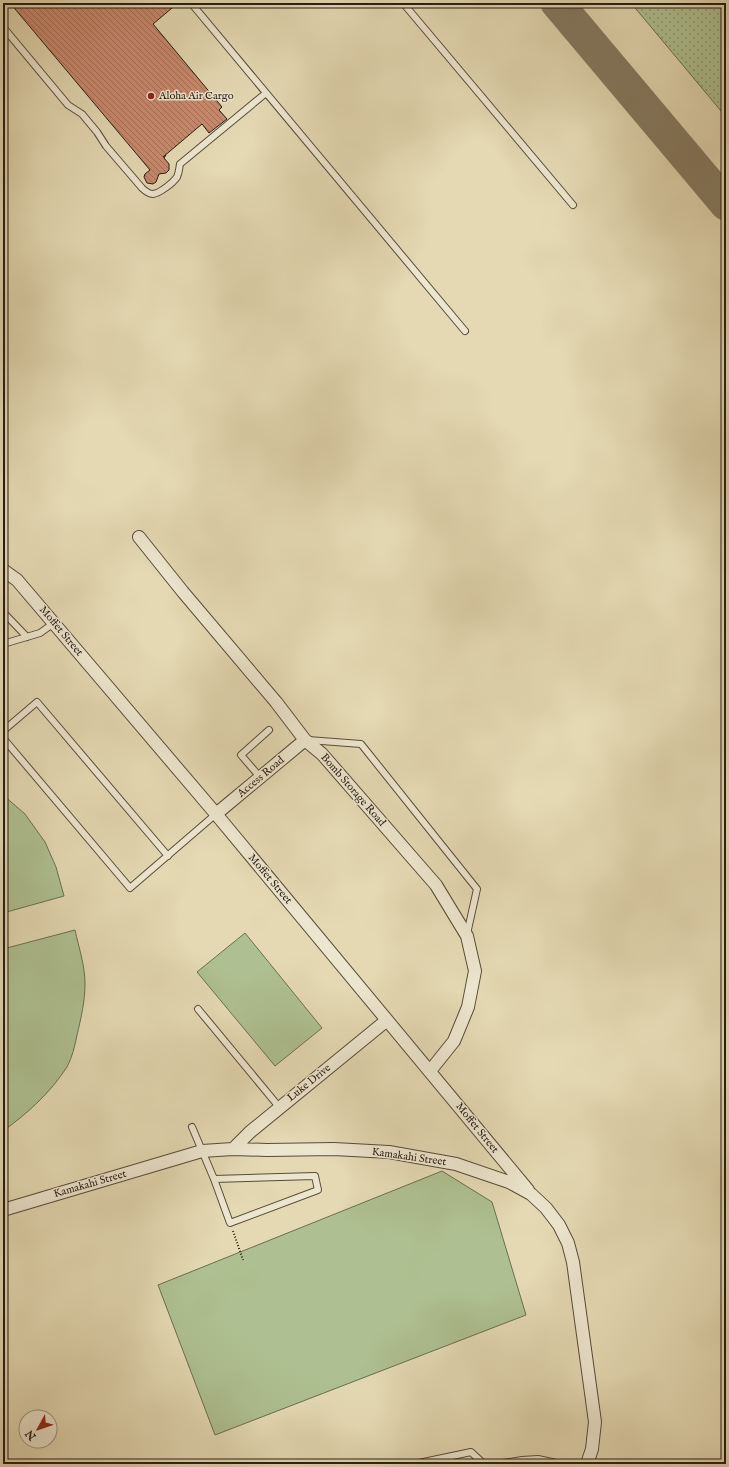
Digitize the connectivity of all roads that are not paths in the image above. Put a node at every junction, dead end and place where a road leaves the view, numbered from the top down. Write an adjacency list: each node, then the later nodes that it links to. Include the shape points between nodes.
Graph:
1 (191, 3): 4 (lane)
2 (403, 3): 5 (lane)
3 (3, 27): 4 (lane, via 68,105 82,114 147,193 160,192 176,178 180,164)
4 (266, 93): 6 (lane)
5 (572, 205)
6 (465, 331)
7 (139, 537): 16 (street, Bomb Storage Road)
8 (3, 570): 10 (street, Moffet Street, via 18,580)
9 (3, 612): 11 (lane)
10 (54, 623): 11 (lane, via 40,633); 18 (street, Moffet Street)
11 (27, 637): 12 (lane)
12 (3, 644)
13 (269, 730): 17 (lane, via 241,755)
14 (3, 731): 19 (lane, via 37,702)
15 (3, 738): 19 (lane, via 130,888)
16 (305, 740): 17 (street, Access Road); 20 (street, Bomb Storage Road, via 322,754 436,885); 20 (lane, via 360,744 477,889)
17 (260, 777): 18 (street, Access Road)
18 (216, 814): 19 (lane); 22 (street, Moffet Street)
19 (168, 856)
20 (467, 936): 23 (street, Bomb Storage Road, via 475,971 468,1007 454,1041)
21 (198, 1009): 24 (lane)
22 (387, 1020): 23 (street, Moffet Street); 24 (street, Luke Drive)
23 (430, 1071): 29 (street, Moffet Street)
24 (280, 1108): 26 (street, Luke Drive)
25 (192, 1127): 27 (lane)
26 (233, 1149): 27 (street, Kamakahi Street); 29 (street, Kamakahi Street, via 389,1152 456,1164 509,1182)
27 (202, 1151): 28 (lane); 30 (street, Kamakahi Street)
28 (214, 1179): 28 (lane, via 230,1222 318,1190 315,1176)
29 (531, 1194): 35 (street, Kamakahi Street, via 546,1208 559,1226 568,1243 573,1262 595,1422 592,1449)
30 (3, 1210)
31 (414, 1464): 32 (lane, via 470,1452)
32 (484, 1464)
33 (497, 1464): 34 (lane, via 538,1459)
34 (561, 1464)
35 (587, 1464)

